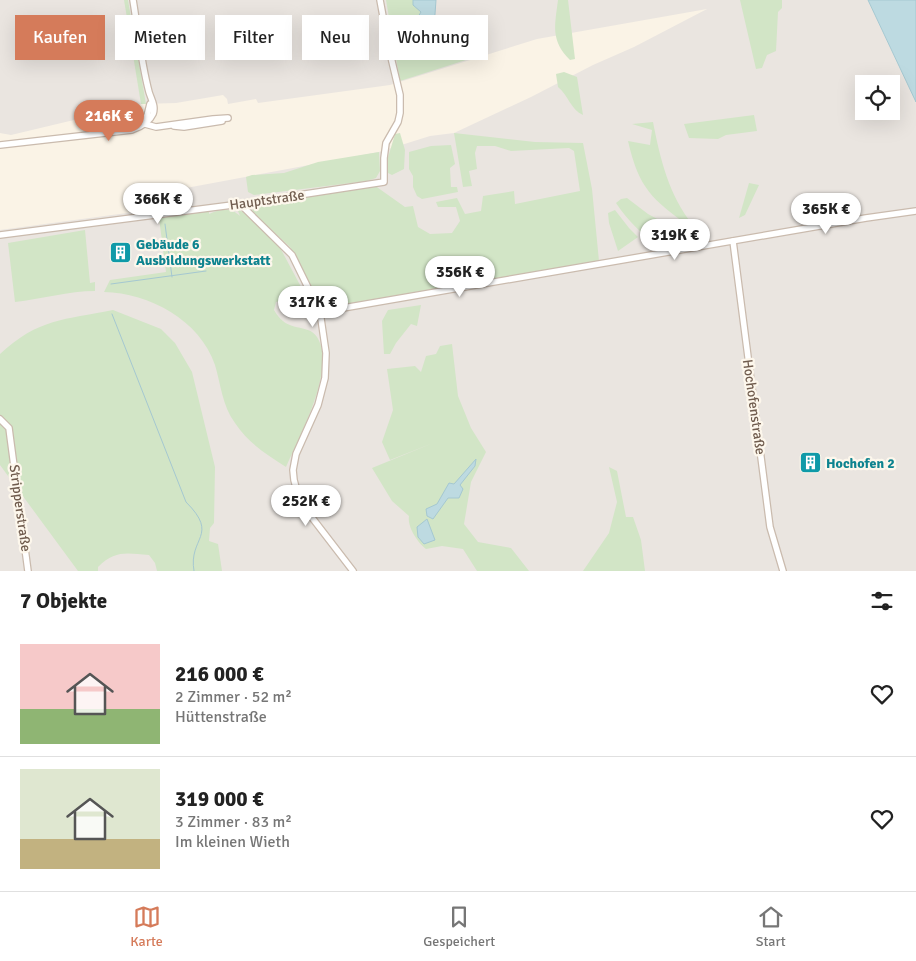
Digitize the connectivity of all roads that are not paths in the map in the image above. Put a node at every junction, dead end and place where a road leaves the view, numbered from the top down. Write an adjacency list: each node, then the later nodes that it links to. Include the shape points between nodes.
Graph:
1 (132, 0): 4 (street, via 151,99)
2 (380, 0): 6 (street, Hauptstraße, via 400,95 398,122 386,143 384,182)
3 (228, 118): 4 (street, via 184,128 162,126)
4 (147, 120): 5 (street, via 132,130)
5 (0, 145)
6 (240, 204): 8 (street, Hauptstraße); 10 (street, via 292,255)
7 (916, 211): 9 (street)
8 (0, 236)
9 (733, 241): 10 (street); 14 (street, Hochofenstraße, via 770,526)
10 (320, 312): 13 (street, via 326,352 325,378 318,405 296,454 294,480 300,502)
11 (0, 419): 12 (street, Stripperstraße, via 9,428)
12 (28, 571)
13 (353, 571)
14 (783, 571)

